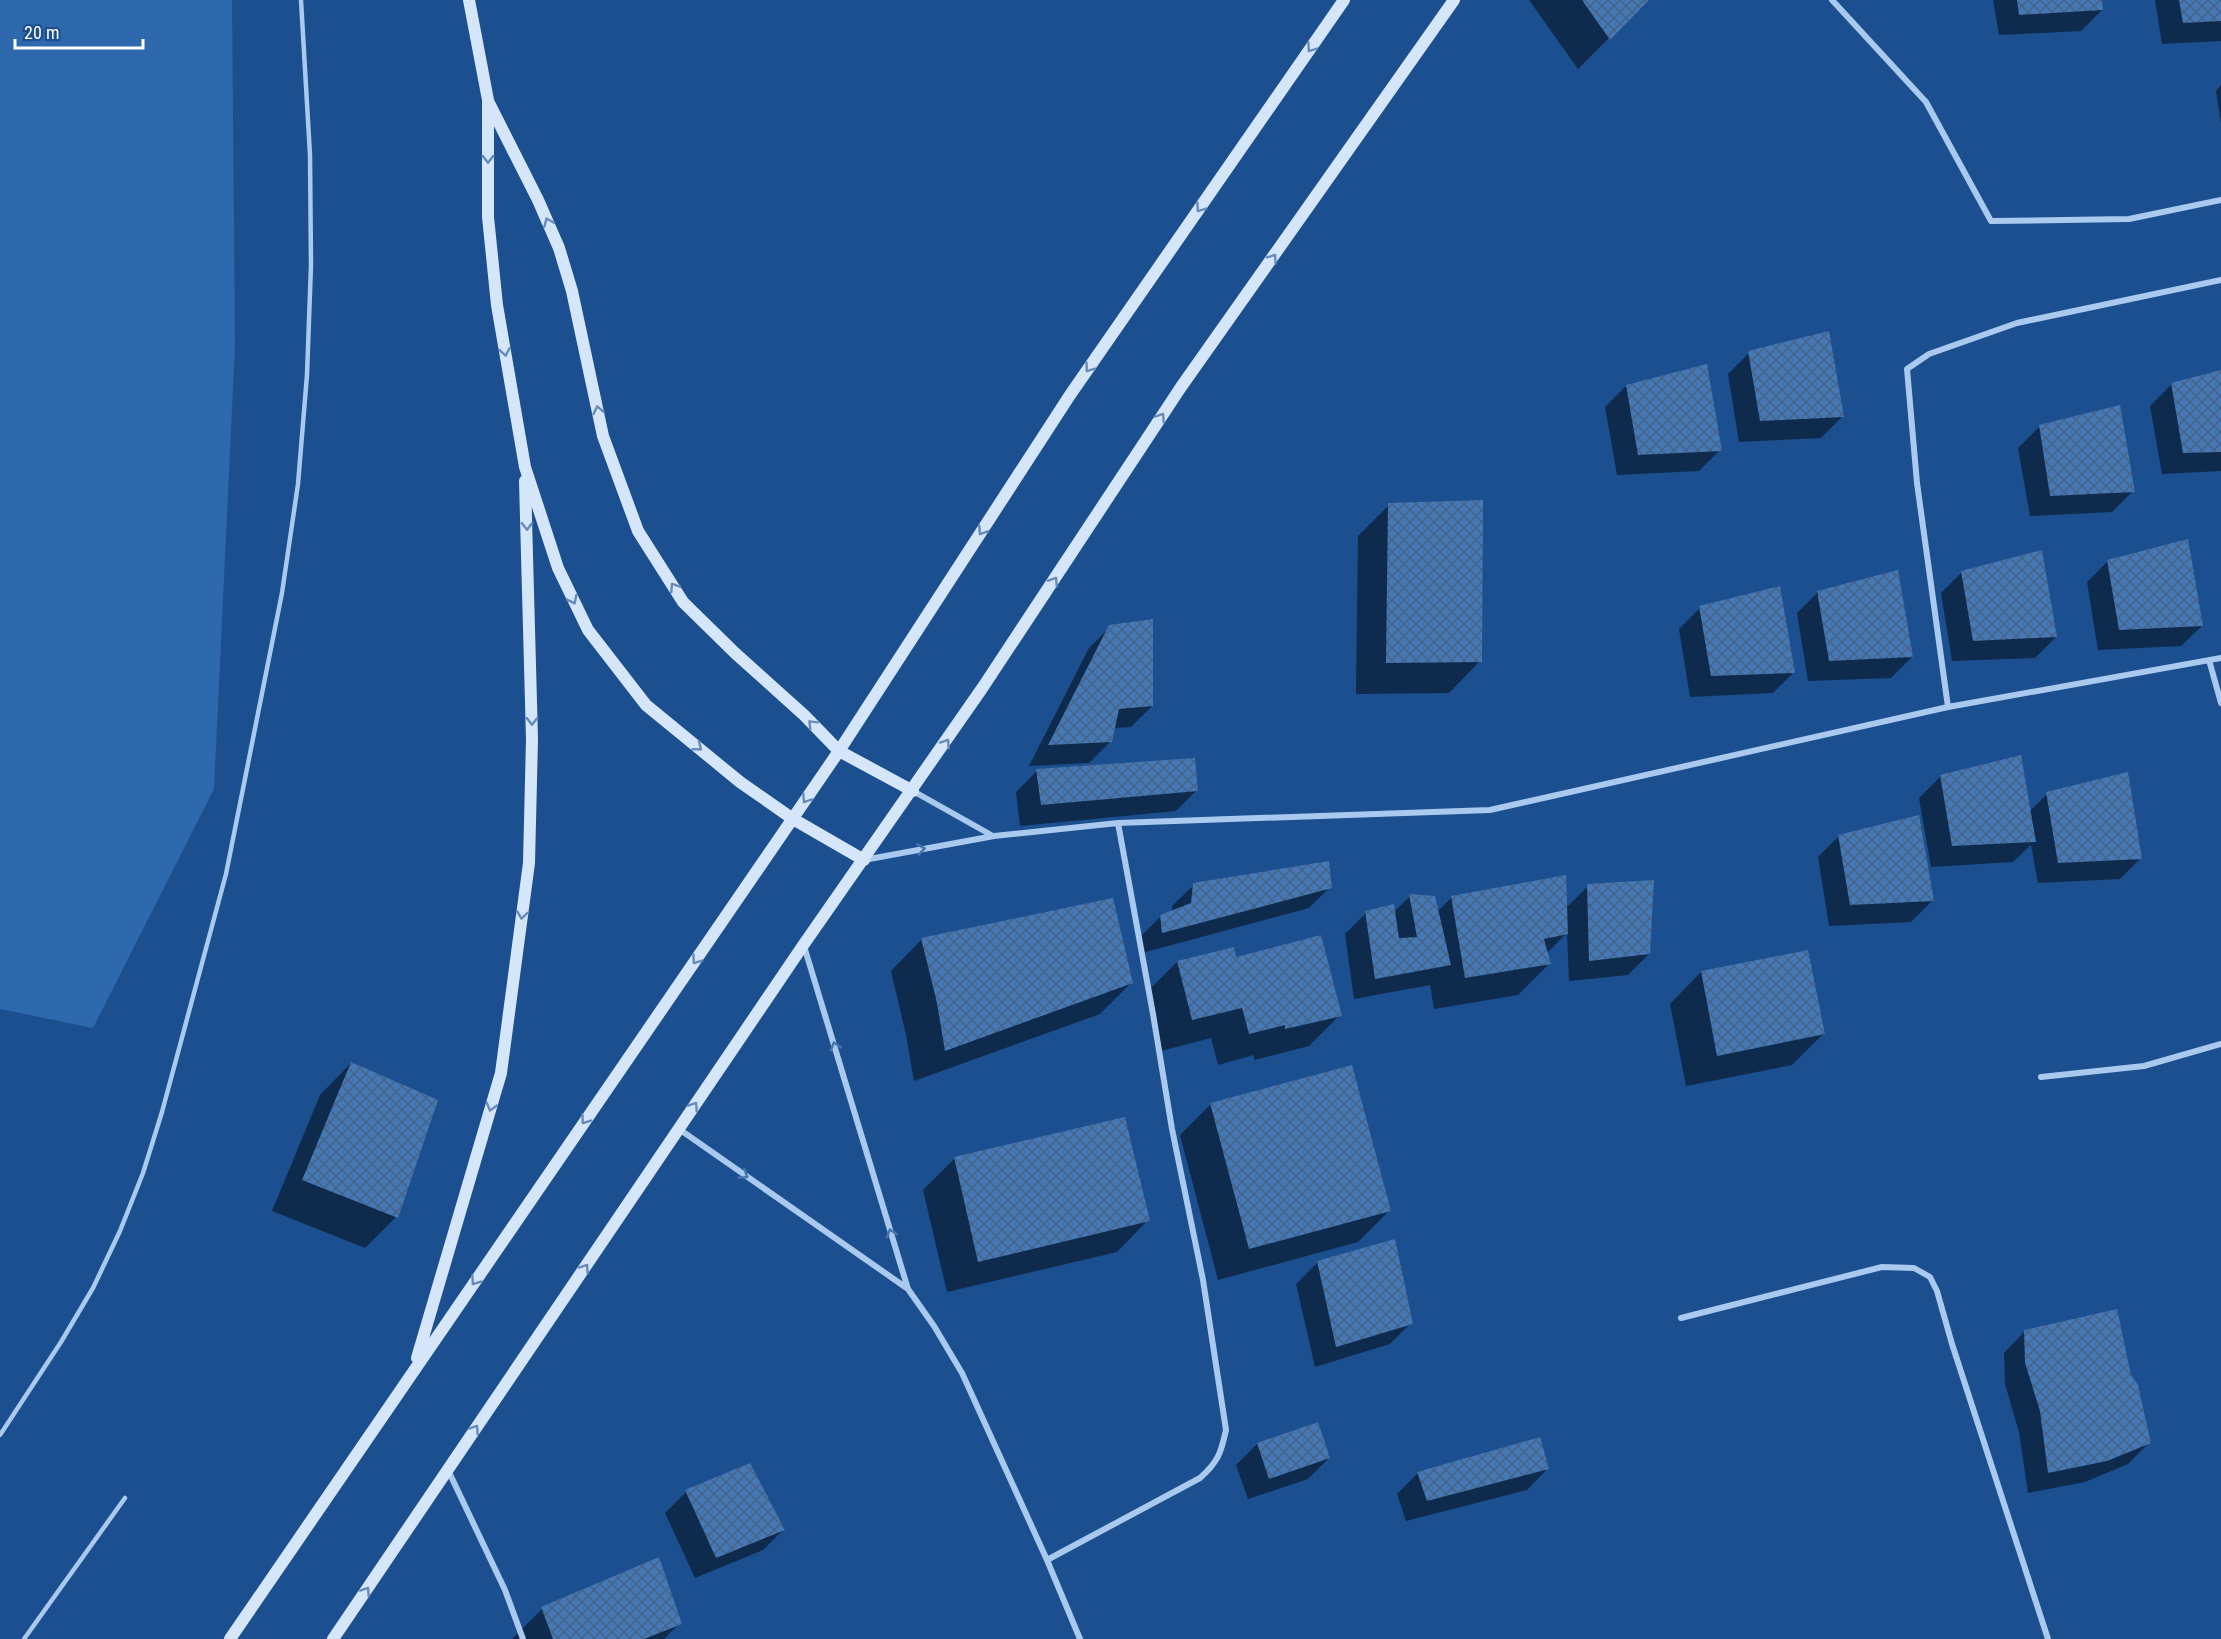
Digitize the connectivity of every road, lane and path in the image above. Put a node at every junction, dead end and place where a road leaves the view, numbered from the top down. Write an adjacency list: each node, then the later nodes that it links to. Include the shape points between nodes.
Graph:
1 (301, 0): 27 (lane, via 310,155 310,265 307,375 298,484 282,593 226,874 162,1112 120,1231 93,1288)
2 (469, 0): 6 (main road)
3 (1344, 0): 14 (main road, one-way to 14, via 1070,395)
4 (1454, 0): 15 (main road, one-way to 4, via 1181,387)
5 (1832, 0): 7 (street, via 1926,102 1991,221 2129,219)
6 (488, 100): 9 (main road, one-way to 9, via 488,217 497,305); 14 (main road, one-way to 6, via 683,602 638,531 603,436 559,248)
7 (2221, 200)
8 (2221, 280): 13 (street, via 2017,323 1929,354 1907,369 1917,483)
9 (525, 467): 16 (main road, one-way to 16, via 558,568 588,630 646,705 740,782); 26 (main road, one-way to 26, via 532,739 529,863 501,1073)
10 (2221, 658): 11 (street)
11 (2209, 660): 12 (street); 13 (street)
12 (2221, 703)
13 (1948, 707): 17 (street, via 1490,810)
14 (839, 751): 15 (main road); 16 (main road, one-way to 16)
15 (913, 791): 18 (street); 19 (main road)
16 (793, 819): 19 (main road); 26 (main road, one-way to 26)
17 (1118, 823): 18 (street); 30 (street, via 1203,1280 1226,1430 1221,1453 1200,1478)
18 (994, 836): 19 (street, one-way to 18)
19 (864, 860): 20 (main road)
20 (804, 944): 23 (main road, one-way to 20); 24 (street, one-way to 20)
21 (2221, 1044): 22 (street, via 2144,1066)
22 (2041, 1077)
23 (679, 1129): 24 (street, one-way to 24); 28 (main road, one-way to 23)
24 (908, 1289): 30 (street, via 962,1374)
25 (1681, 1318): 36 (street, via 1882,1267 1914,1268 1930,1277)
26 (414, 1370): 32 (main road)
27 (0, 1435)
28 (448, 1469): 33 (main road, one-way to 28); 34 (street, via 505,1590)
29 (125, 1498): 31 (lane)
30 (1047, 1560): 35 (street)
31 (24, 1639)
32 (230, 1639)
33 (333, 1639)
34 (523, 1639)
35 (1080, 1639)
36 (2048, 1639)

